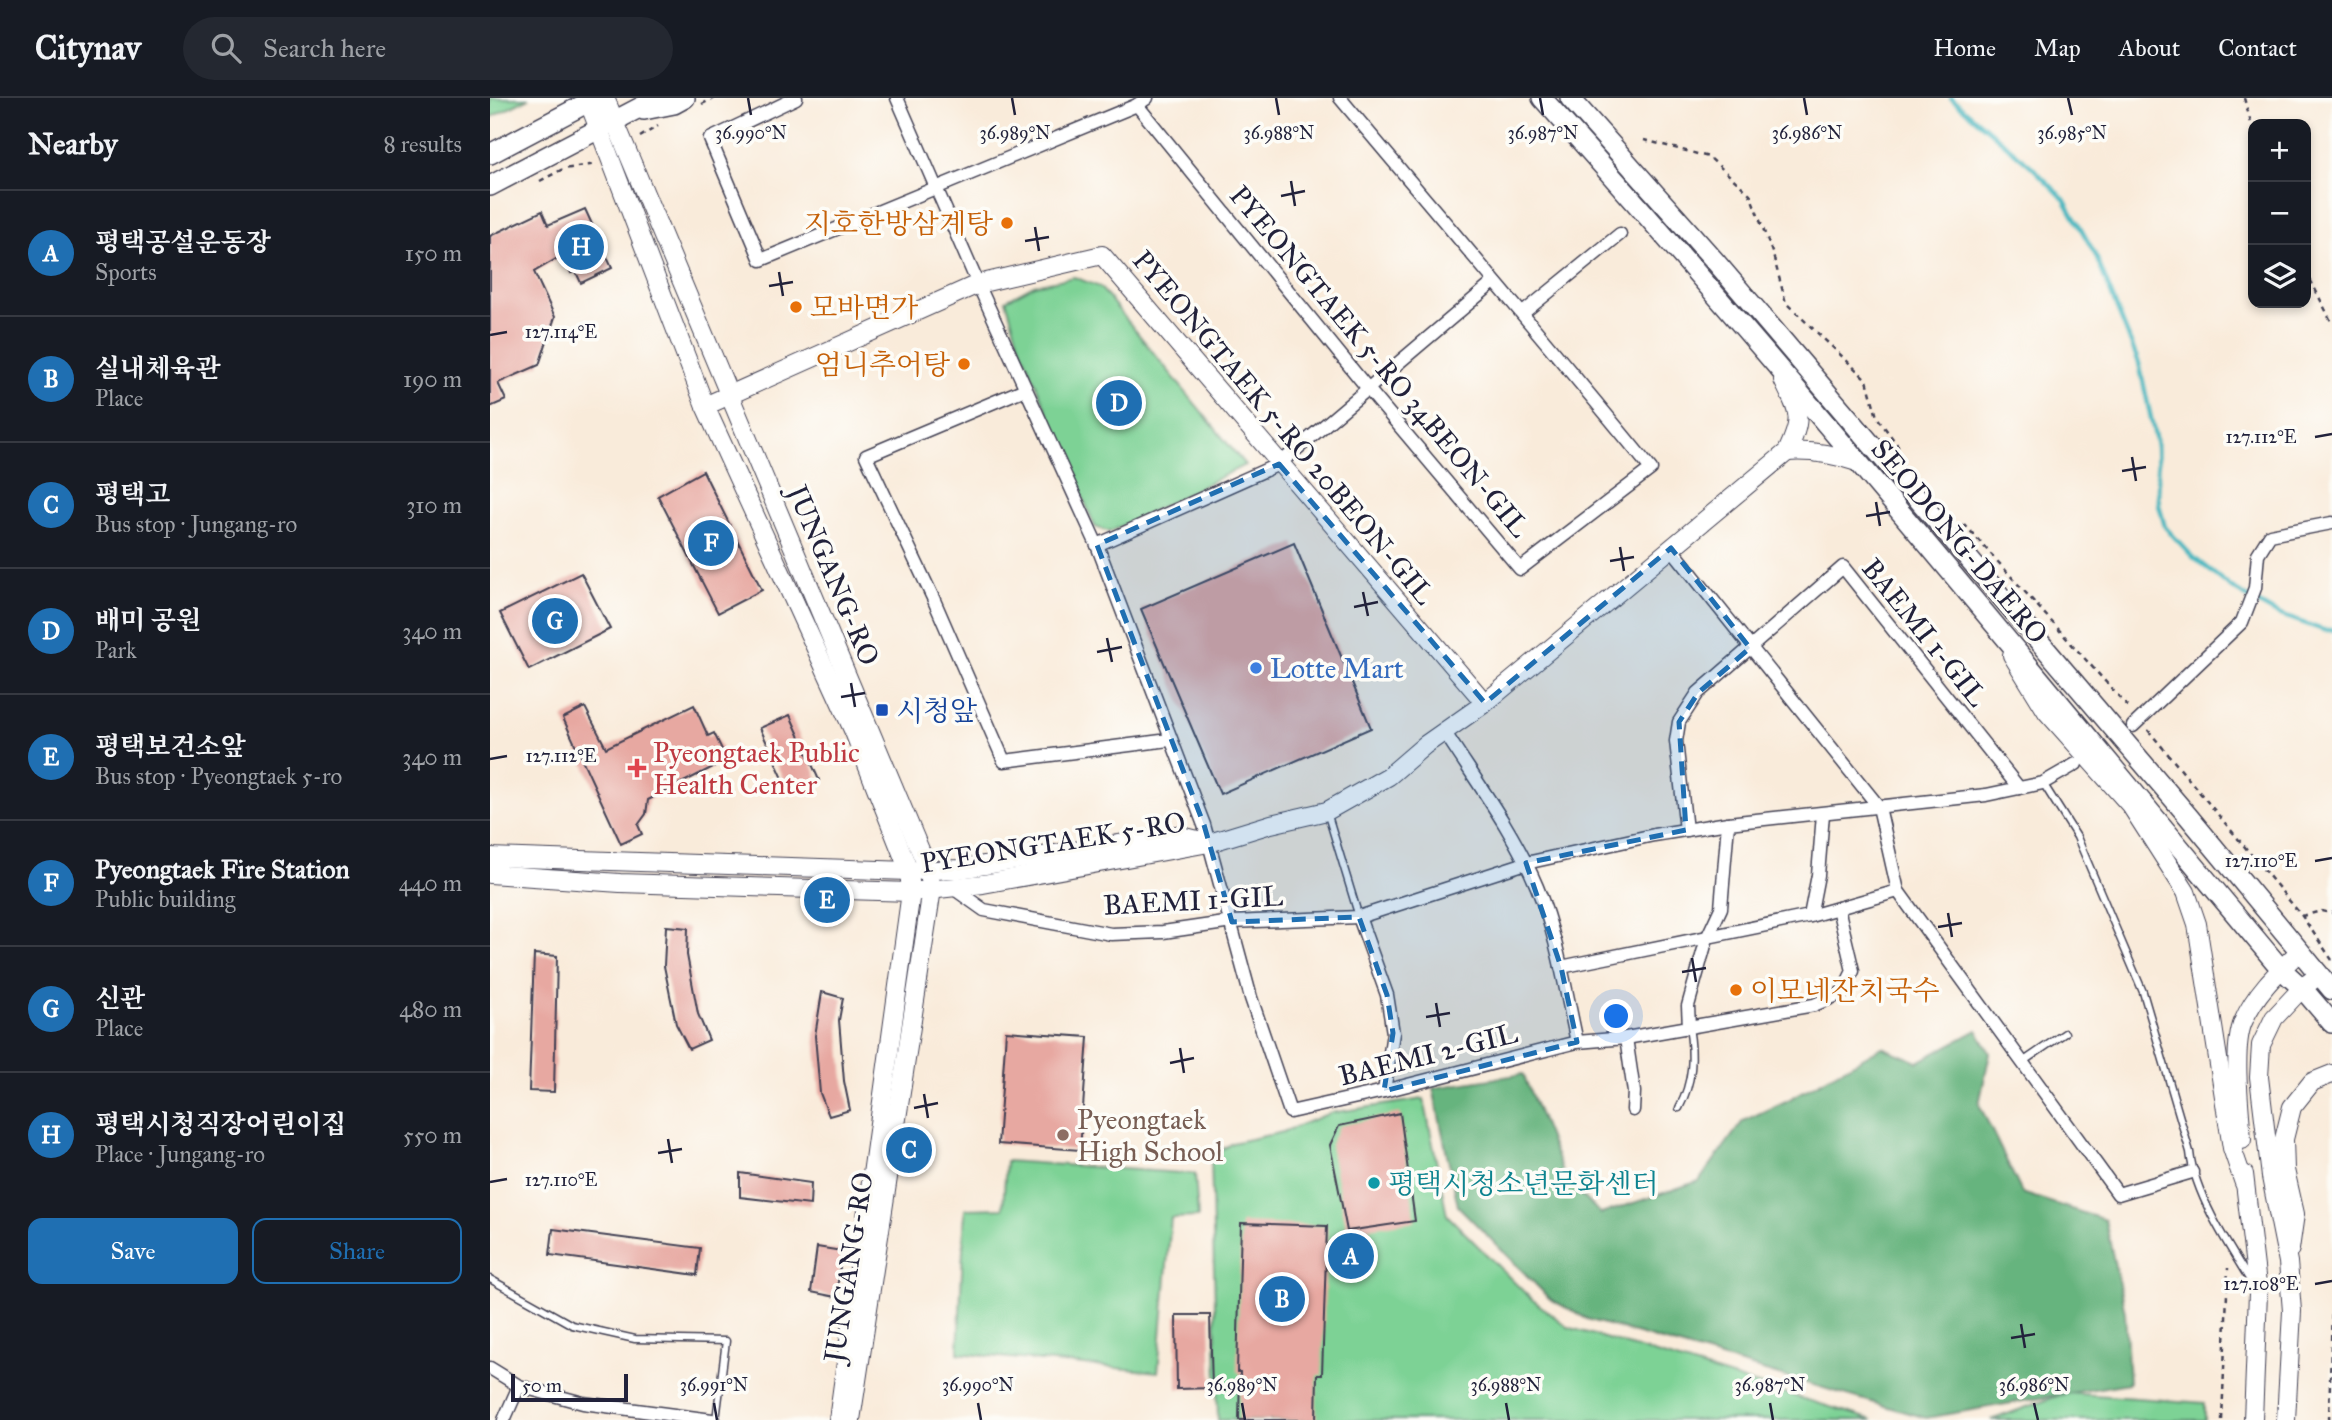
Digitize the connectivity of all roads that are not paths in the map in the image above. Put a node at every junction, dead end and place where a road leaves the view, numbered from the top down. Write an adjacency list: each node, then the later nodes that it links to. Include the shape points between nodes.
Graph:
1 (658, 98): 10 (main road)
2 (685, 98): 10 (main road)
3 (796, 98): 14 (street, PYEONGTAEK 5-RO 34BEON-GIL, via 710,139 761,260)
4 (898, 98): 14 (street)
5 (1340, 98): 16 (street, PYEONGTAEK 5-RO 34BEON-GIL)
6 (1542, 98): 19 (main road, SEODONG-DAERO)
7 (1570, 98): 61 (main road, SEODONG-DAERO, via 1724,271)
8 (594, 99): 11 (main road, JUNGANG-RO); 12 (main road)
9 (1142, 101): 14 (street, PYEONGTAEK 5-RO 34BEON-GIL); 21 (street, PYEONGTAEK 5-RO 34BEON-GIL)
10 (632, 112): 11 (main road)
11 (607, 125): 13 (main road); 22 (main road, JUNGANG-RO); 23 (main road, JUNGANG-RO)
12 (490, 154)
13 (490, 186)
14 (937, 187): 17 (street)
15 (1620, 234): 18 (street)
16 (1494, 282): 18 (street, PYEONGTAEK 5-RO 34BEON-GIL); 21 (street)
17 (978, 284): 20 (street); 22 (main road, PYEONGTAEK 5-RO 20BEON-GIL); 26 (main road, PYEONGTAEK 5-RO 20BEON-GIL, via 1102,255)
18 (1523, 313): 21 (street, PYEONGTAEK 5-RO 34BEON-GIL, via 1651,469 1520,569)
19 (1776, 364): 24 (main road, via 1799,414); 25 (main road, SEODONG-DAERO)
20 (1026, 388): 28 (street); 35 (street, via 866,456 1004,761)
21 (1369, 390): 26 (street)
22 (730, 394): 23 (main road, PYEONGTAEK 5-RO 20BEON-GIL); 48 (main road, JUNGANG-RO)
23 (705, 406): 49 (main road, JUNGANG-RO, via 853,732)
24 (1787, 452): 25 (main road, via 1809,450); 29 (main road, PYEONGTAEK 5-RO)
25 (1857, 462): 30 (main road, SEODONG-DAERO)
26 (1279, 464): 28 (street); 32 (main road, PYEONGTAEK 5-RO 20BEON-GIL)
27 (2332, 523): 33 (street, via 2270,535 2258,554 2255,588 2242,622)
28 (1097, 545): 35 (street)
29 (1671, 548): 31 (street); 32 (main road, PYEONGTAEK 5-RO)
30 (1990, 620): 63 (main road, SEODONG-DAERO); 77 (main road, via 2047,712 2131,806 2186,892 2197,924 2232,1148)
31 (1750, 648): 38 (street, BAEMI 1-GIL, via 1843,567); 39 (street); 43 (street, BAEMI 1-GIL, via 1698,693 1679,722 1676,741)
32 (1485, 703): 34 (main road, PYEONGTAEK 5-RO)
33 (2137, 723)
34 (1444, 731): 40 (main road, PYEONGTAEK 5-RO, via 1390,776); 47 (street)
35 (1170, 740): 44 (street)
36 (2076, 764): 37 (street, BAEMI 1-GIL)
37 (2043, 783): 38 (street, BAEMI 1-GIL); 76 (lane, via 2077,837 2143,992)
38 (2019, 788): 39 (street, BAEMI 1-GIL)
39 (1880, 807): 41 (street, BAEMI 1-GIL); 54 (street)
40 (1327, 811): 44 (main road, PYEONGTAEK 5-RO); 58 (lane)
41 (1823, 814): 42 (street, BAEMI 1-GIL); 57 (street)
42 (1728, 823): 43 (street, BAEMI 1-GIL); 60 (street, via 1721,908)
43 (1686, 830): 47 (street, BAEMI 1-GIL)
44 (1209, 843): 48 (main road, via 1177,835 959,869); 52 (main road, PYEONGTAEK 5-RO); 59 (street)
45 (490, 857): 46 (main road)
46 (627, 862): 49 (main road); 51 (lane)
47 (1526, 863): 58 (street, BAEMI 1-GIL); 62 (street)
48 (928, 869): 49 (main road); 53 (main road, JUNGANG-RO)
49 (909, 871): 55 (main road, JUNGANG-RO)
50 (490, 874): 51 (main road, PYEONGTAEK 5-RO)
51 (626, 883): 55 (main road, PYEONGTAEK 5-RO)
52 (953, 888): 53 (main road, PYEONGTAEK 5-RO); 59 (street, BAEMI 1-GIL, via 984,909 1111,934)
53 (932, 890): 55 (main road, PYEONGTAEK 5-RO); 86 (main road, JUNGANG-RO)
54 (1898, 891): 56 (street); 71 (street)
55 (911, 892): 85 (main road, JUNGANG-RO)
56 (1838, 908): 57 (street); 67 (street, BAEMI 2-GIL, via 1853,971 1842,993 1814,1005)
57 (1810, 916): 60 (street)
58 (1359, 917): 59 (street, BAEMI 1-GIL); 73 (street, via 1387,995 1393,1033)
59 (1231, 922): 73 (street, BAEMI 2-GIL, via 1290,1112)
60 (1707, 938): 62 (street); 67 (street, via 1688,1006)
61 (2300, 951): 63 (main road); 64 (main road, SEODONG-DAERO)
62 (1561, 967): 70 (street)
63 (2281, 969): 65 (main road, SEODONG-DAERO); 77 (main road, via 2263,987 2242,1023 2238,1065)
64 (2328, 975): 65 (main road)
65 (2302, 988): 66 (main road, SEODONG-DAERO); 78 (main road, via 2274,1018 2261,1045 2259,1077 2271,1177)
66 (2332, 1023)
67 (1689, 1027): 69 (street, BAEMI 2-GIL); 74 (lane, via 1691,1073)
68 (2065, 1033): 71 (lane)
69 (1626, 1038): 70 (street, BAEMI 2-GIL); 75 (street)
70 (1577, 1042): 73 (street, BAEMI 2-GIL)
71 (2024, 1061): 76 (street, via 2118,1194)
72 (2332, 1074): 78 (main road, via 2312,1082 2292,1107 2284,1139 2295,1214)
73 (1384, 1091)
74 (1679, 1108)
75 (1633, 1110)
76 (2192, 1172): 80 (lane)
77 (2244, 1183): 80 (main road)
78 (2288, 1262): 88 (main road, via 2292,1311)
79 (490, 1279): 84 (lane, via 572,1325 635,1339 726,1341)
80 (2258, 1293): 87 (main road)
81 (490, 1368): 82 (street)
82 (519, 1386): 83 (street); 84 (street, via 583,1403)
83 (505, 1420)
84 (714, 1420)
85 (838, 1420)
86 (851, 1420)
87 (2253, 1420)
88 (2286, 1420)

